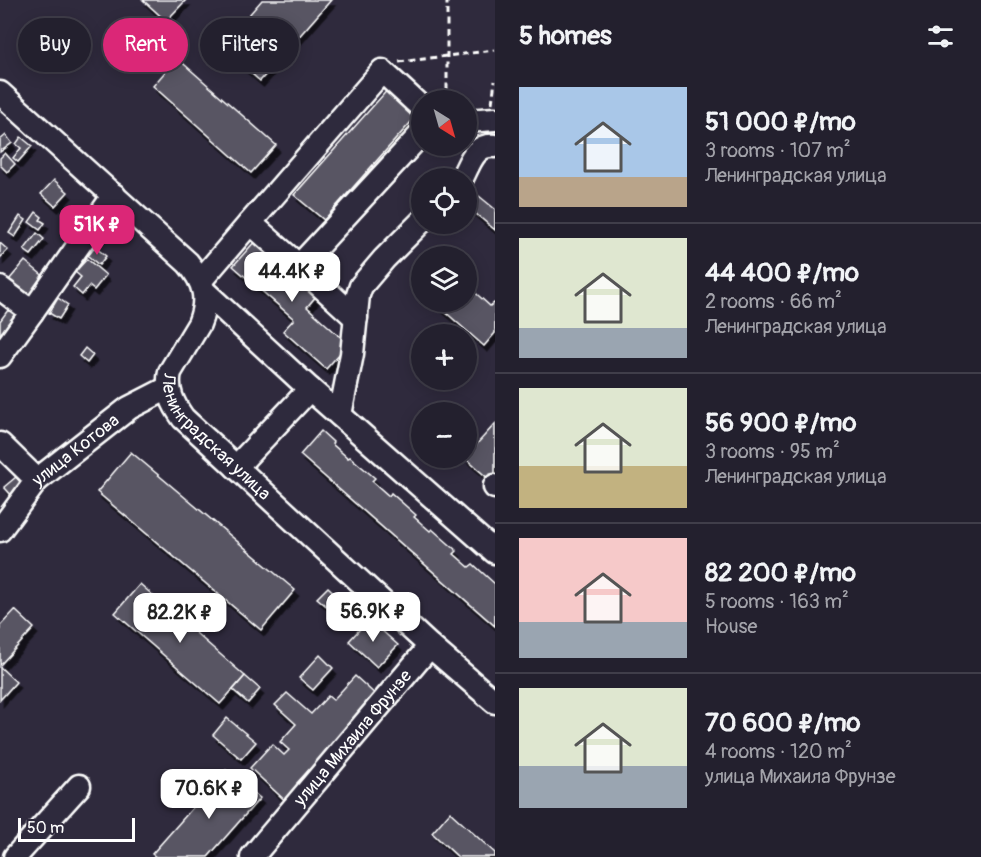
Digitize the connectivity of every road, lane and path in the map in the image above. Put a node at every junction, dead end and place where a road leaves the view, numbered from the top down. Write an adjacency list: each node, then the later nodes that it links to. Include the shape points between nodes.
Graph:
1 (447, 0): 3 (path)
2 (495, 50): 3 (path)
3 (447, 55): 4 (path, via 391,63); 5 (path)
4 (382, 71): 7 (street); 14 (street)
5 (447, 90)
6 (0, 93): 13 (street)
7 (411, 98)
8 (495, 119): 9 (street)
9 (477, 120)
10 (411, 145): 16 (street)
11 (495, 146): 12 (street, via 488,145 476,153)
12 (466, 168)
13 (114, 195): 17 (street, via 188,263); 19 (street)
14 (249, 224): 16 (street); 17 (street)
15 (411, 232): 20 (street, via 361,286)
16 (299, 266): 20 (street)
17 (203, 286): 22 (street, Ленинградская улица, via 202,316 170,372); 23 (street)
18 (0, 288): 19 (street)
19 (32, 312): 21 (street)
20 (356, 318): 24 (street)
21 (0, 356)
22 (168, 388): 26 (street, Ленинградская улица, via 183,418); 27 (street, улица Котова, via 129,408)
23 (310, 389): 24 (street); 26 (street)
24 (340, 415): 29 (street)
25 (4, 452): 27 (street)
26 (236, 467): 30 (street, Ленинградская улица)
27 (38, 480): 28 (street, улица Котова)
28 (0, 530)
29 (495, 552)
30 (430, 646): 31 (street, Ленинградская улица); 34 (street, улица Михаила Фрунзе)
31 (495, 702)
32 (79, 786): 33 (street)
33 (15, 857)
34 (252, 857)

